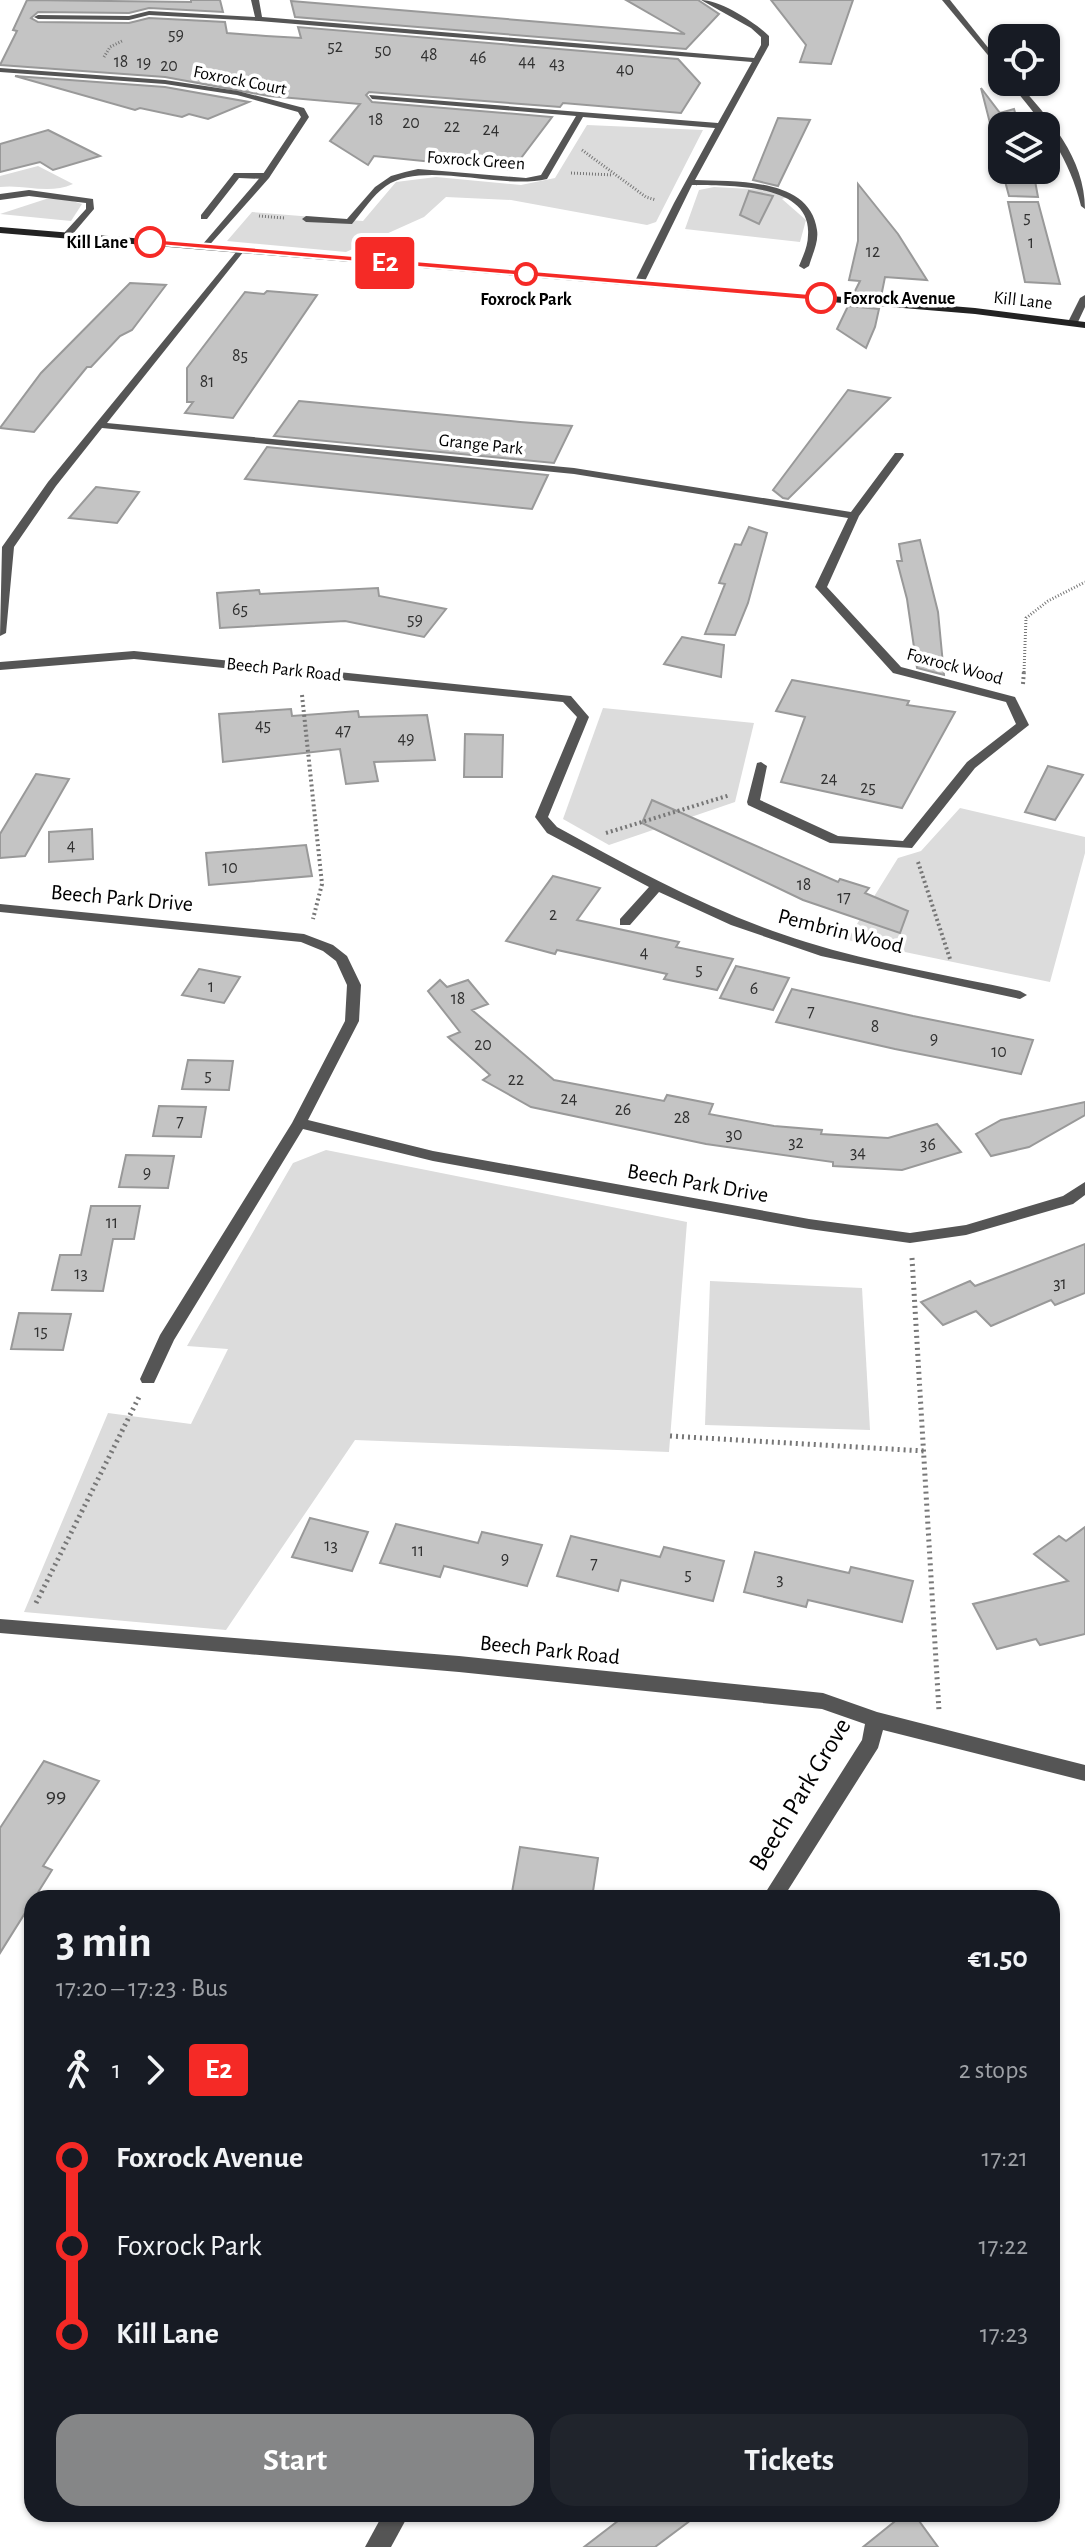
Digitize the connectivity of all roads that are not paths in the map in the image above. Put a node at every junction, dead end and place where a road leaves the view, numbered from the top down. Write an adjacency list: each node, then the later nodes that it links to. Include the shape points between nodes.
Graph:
1 (255, 0): 5 (street)
2 (705, 0): 7 (street, via 765,36)
3 (946, 0): 6 (street)
4 (38, 17): 5 (street, via 129,18 151,11)
5 (259, 19): 7 (street)
6 (988, 52)
7 (756, 60): 12 (street)
8 (0, 70): 13 (street, Foxrock Court, via 93,76 285,103 305,117)
9 (1024, 96): 16 (street, via 1079,174)
10 (372, 97): 11 (street)
11 (580, 116): 12 (street); 18 (street, Foxrock Green, via 546,175 526,181 402,174 388,178 349,222)
12 (722, 126): 14 (street)
13 (266, 176): 17 (street, via 237,175); 21 (street, Foxrock Court)
14 (691, 182): 23 (street, via 784,191 810,219 814,232); 24 (street)
15 (0, 197): 20 (street, via 29,193 90,201 90,209)
16 (1085, 203)
17 (204, 217)
18 (306, 219)
19 (0, 230): 20 (main road, Kill Lane)
20 (68, 234): 21 (main road, Kill Lane)
21 (205, 247): 22 (main road, Kill Lane)
22 (241, 249): 24 (main road, Kill Lane); 28 (street)
23 (804, 266)
24 (639, 283): 26 (main road, Kill Lane)
25 (1085, 298): 26 (street)
26 (1073, 322): 27 (main road, Kill Lane)
27 (1085, 325)
28 (101, 425): 30 (street, Grange Park, via 574,471); 31 (street, via 8,547)
29 (899, 455): 30 (street)
30 (854, 516): 34 (street, Foxrock Wood, via 821,587 897,670 1011,700 1023,725 971,765 907,845 835,840 753,802)
31 (0, 633)
32 (0, 666): 33 (street, Beech Park Road, via 134,655)
33 (567, 699): 35 (street, Pembrin Wood, via 583,717 541,817 552,830)
34 (761, 766)
35 (657, 886): 37 (street); 38 (street, Pembrin Wood, via 741,925 803,946)
36 (0, 908): 39 (street, Beech Park Drive, via 304,938 328,948 342,959 354,985 352,1021)
37 (625, 922)
38 (1020, 995)
39 (299, 1123): 40 (street, Beech Park Drive, via 433,1156 910,1238 966,1230 1039,1209 1068,1200); 41 (street, Beech Park Drive, via 166,1339)
40 (1085, 1187)
41 (148, 1379)
42 (0, 1626): 43 (street, Beech Park Road, via 823,1701)
43 (876, 1720): 44 (street, Beech Park Road); 45 (street, Beech Park Grove, via 871,1742)
44 (1085, 1773)
45 (777, 1890)
46 (392, 2522): 47 (street)
47 (377, 2547)

